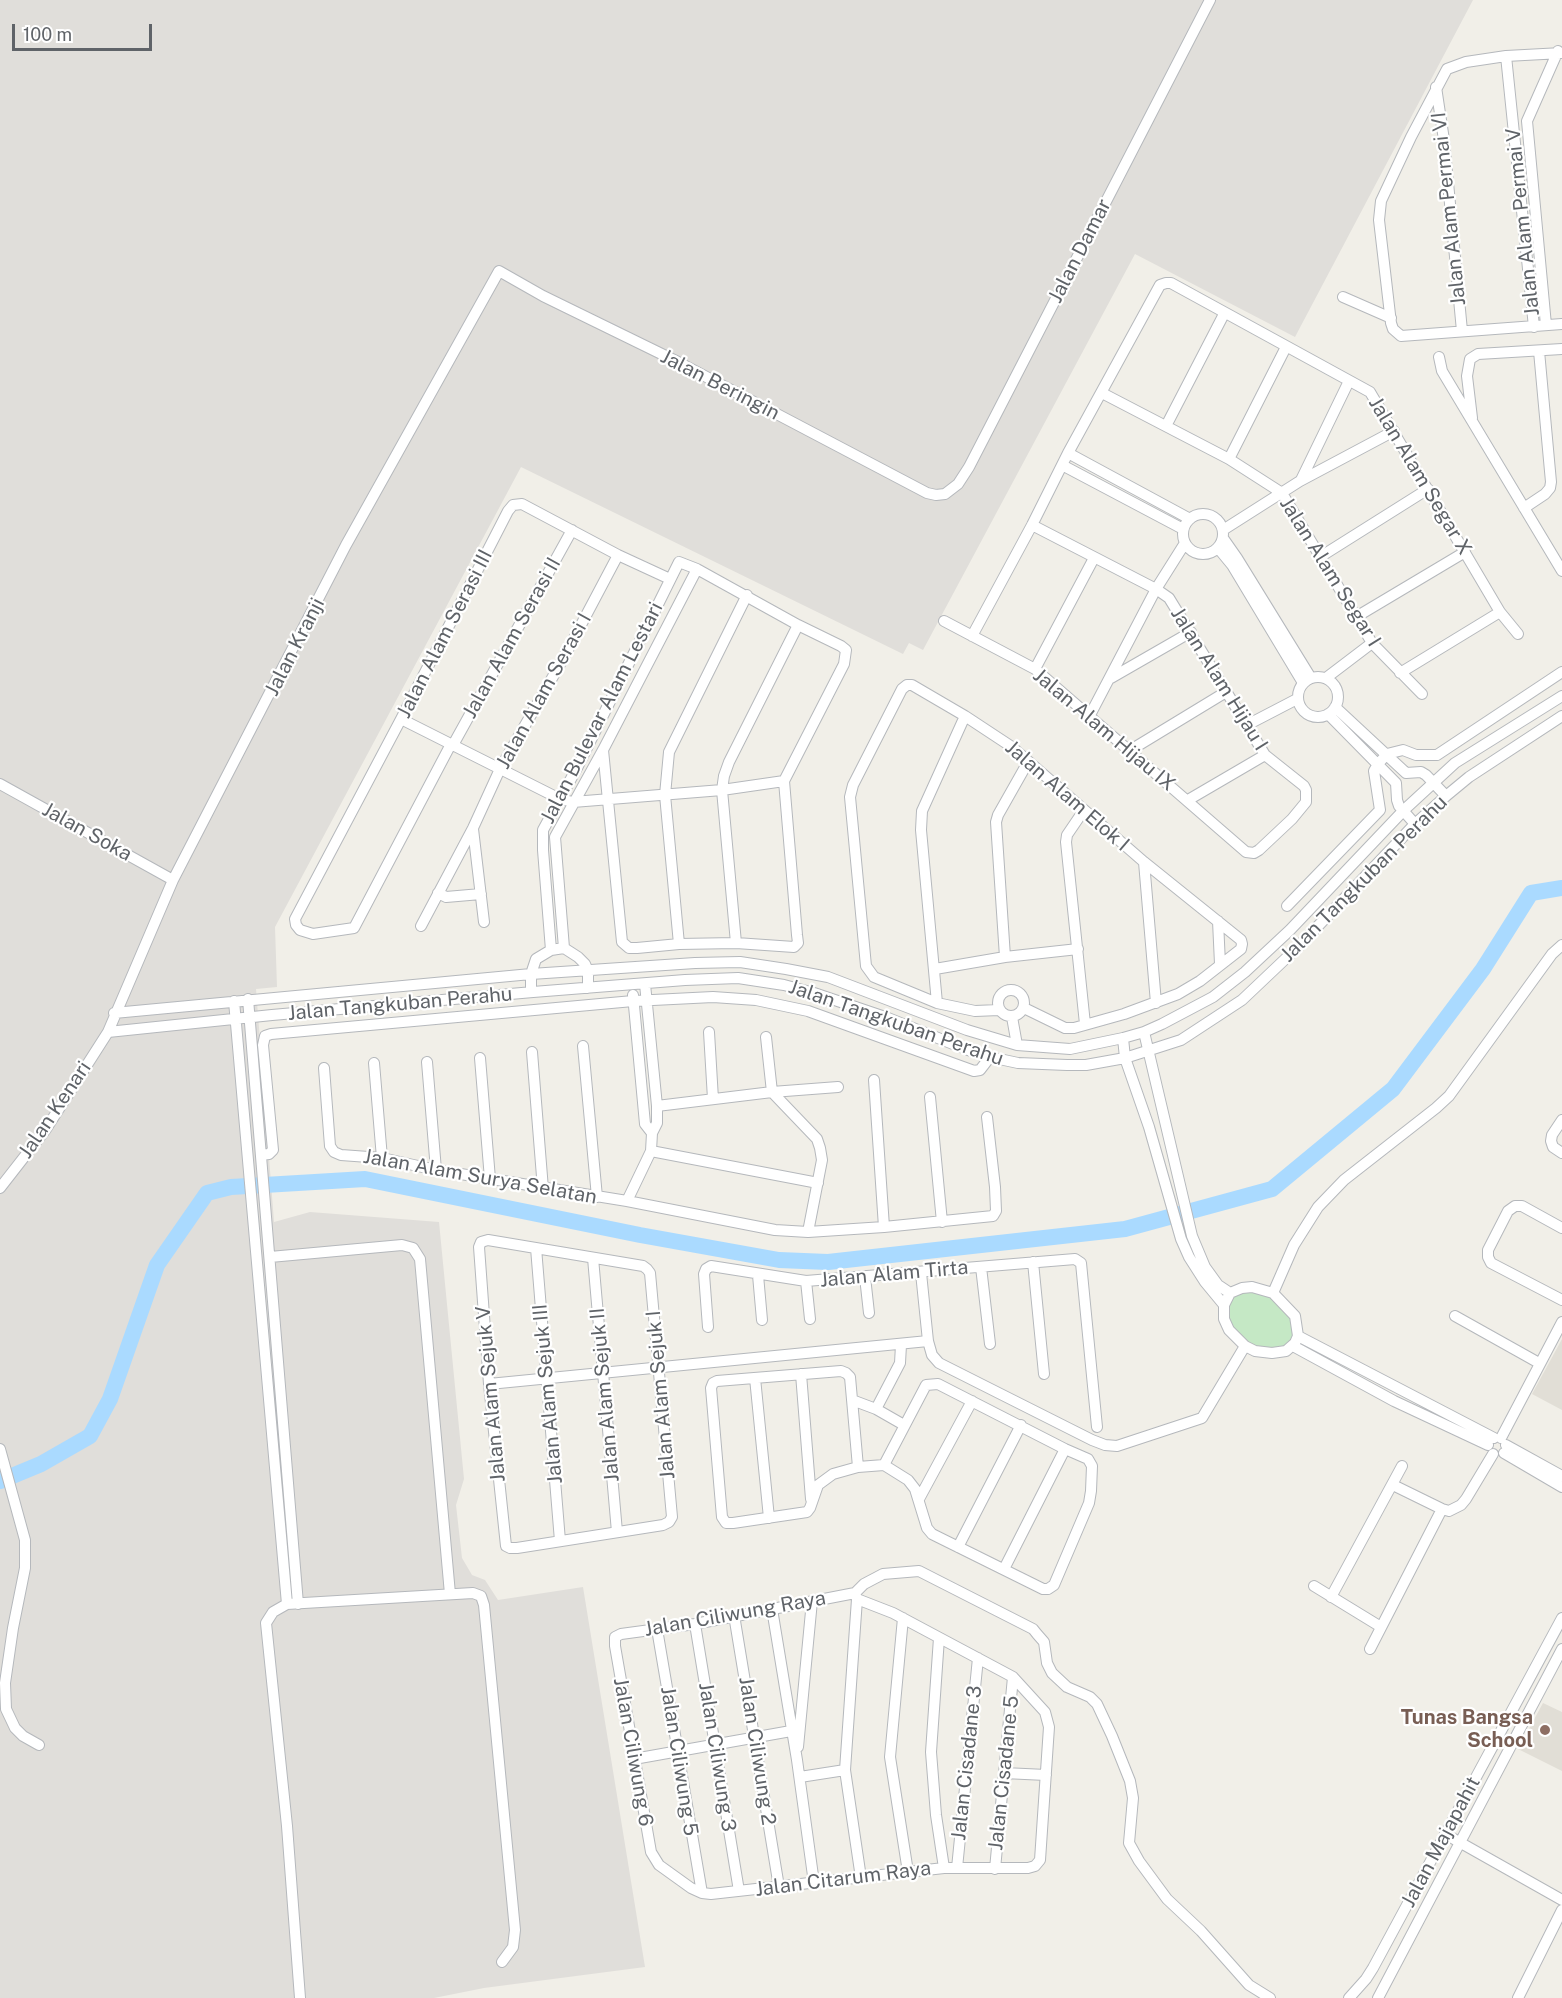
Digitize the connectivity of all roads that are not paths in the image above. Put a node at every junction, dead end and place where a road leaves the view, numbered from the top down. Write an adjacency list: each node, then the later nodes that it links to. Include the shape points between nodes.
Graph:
1 (1210, 0): 30 (street, Jalan Damar, via 969,467 952,491)
2 (1560, 52): 3 (street); 6 (street, Jalan Alam Permai V)
3 (1506, 56): 4 (street, via 1455,65 1447,69); 5 (street, Jalan Alam Permai V)
4 (1436, 87): 10 (street, via 1380,209); 14 (street, Jalan Alam Permai VI)
5 (1512, 117): 6 (street, Jalan Alam Permai V); 13 (street, Jalan Alam Permai V)
6 (1527, 121): 12 (street, Jalan Alam Permai V)
7 (499, 270): 30 (street, Jalan Beringin, via 927,493); 97 (street, Jalan Kranji, via 346,546)
8 (1343, 297): 10 (street)
9 (1224, 314): 15 (street, Jalan Alam Segar X); 20 (street, Jalan Alam Segar X, via 1171,283 1160,285); 22 (street)
10 (1391, 318): 14 (street, via 1396,333 1406,337)
11 (1562, 324): 12 (street)
12 (1546, 326): 13 (street)
13 (1534, 327): 14 (street)
14 (1462, 330)
15 (1286, 347): 19 (street, Jalan Alam Segar X); 25 (street)
16 (1562, 349): 17 (street)
17 (1539, 351): 21 (street, via 1478,354 1470,359 1467,376); 31 (street, via 1551,482 1545,494)
18 (1439, 357): 21 (street, via 1442,371)
19 (1349, 381): 23 (street, Jalan Alam Segar X, via 1375,398); 27 (street)
20 (1102, 393): 22 (street, Jalan Alam Segar I); 24 (street)
21 (1472, 423): 31 (street)
22 (1166, 426): 25 (street, Jalan Alam Segar I)
23 (1394, 431): 27 (street); 28 (street, Jalan Alam Segar X)
24 (1068, 453): 26 (street); 32 (street)
25 (1229, 459): 29 (street, Jalan Alam Segar I)
26 (1062, 465): 33 (street); 34 (street)
27 (1300, 481): 29 (street)
28 (1428, 489): 38 (street, Jalan Alam Segar X); 40 (street)
29 (1282, 493): 36 (street); 40 (street, Jalan Alam Segar I)
30 (942, 495)
31 (1524, 508): 43 (street)
32 (1190, 519): 34 (street); 36 (street, via 1205,514 1213,517 1219,522)
33 (1032, 525): 41 (street, Jalan Alam Hijau I); 53 (street)
34 (1184, 529): 37 (street)
35 (572, 531): 39 (street, Jalan Alam Serasi III); 69 (street, Jalan Alam Serasi III, via 522,504 513,505); 71 (street, Jalan Alam Serasi II)
36 (1221, 539): 37 (street, via 1204,555 1196,554); 60 (street, via 1232,566)
37 (1185, 543): 45 (street)
38 (1465, 552): 47 (street, Jalan Alam Segar X); 48 (street)
39 (618, 555): 44 (street, Jalan Alam Serasi III); 78 (street, Jalan Alam Serasi I)
40 (1320, 557): 48 (street, Jalan Alam Segar I)
41 (1094, 558): 45 (street, Jalan Alam Hijau I); 55 (street)
42 (697, 569): 44 (street, Jalan Bulevar Alam Lestari, via 680,561); 46 (street); 72 (street, Jalan Bulevar Alam Lestari)
43 (1561, 569)
44 (669, 579): 88 (street, Jalan Bulevar Alam Lestari)
45 (1156, 589): 51 (street, Jalan Alam Hijau I, via 1169,598); 58 (street)
46 (747, 595): 50 (street); 85 (street, via 669,752)
47 (1500, 612): 52 (street, Jalan Alam Segar X); 57 (street)
48 (1356, 617): 54 (street, Jalan Alam Segar I)
49 (944, 621): 53 (street, Jalan Alam Hijau IX)
50 (798, 625): 80 (street, via 846,650 844,664); 84 (street, via 729,762)
51 (1191, 632): 58 (street); 61 (street, Jalan Alam Hijau I)
52 (1518, 634)
53 (972, 636): 55 (street, Jalan Alam Hijau IX)
54 (1372, 643): 57 (street, Jalan Alam Segar I); 59 (street)
55 (1035, 669): 68 (street, Jalan Alam Hijau IX)
56 (1562, 672): 74 (street, via 1437,755 1416,755 1403,750)
57 (1400, 673): 62 (street, Jalan Alam Segar I)
58 (1111, 678): 68 (street)
59 (1326, 678): 60 (street); 65 (street, via 1337,691)
60 (1307, 680): 64 (street)
61 (1226, 692): 70 (street, Jalan Alam Hijau I); 73 (street)
62 (1422, 694)
63 (1562, 696): 81 (street, Jalan Tangkuban Perahu, via 1476,748)
64 (1298, 699): 65 (street, via 1301,709 1309,715 1319,717); 70 (street)
65 (1332, 711): 74 (street); 77 (street)
66 (965, 716): 76 (street, Jalan Alam Elok I); 115 (street, via 922,811); 128 (street, Jalan Alam Elok I, via 907,685 850,797 866,966 874,977)
67 (1562, 716): 86 (street, Jalan Tangkuban Perahu)
68 (1089, 717): 73 (street, Jalan Alam Hijau IX)
69 (402, 719): 71 (street); 104 (street, Jalan Alam Serasi III, via 295,919 300,930 308,934)
70 (1247, 725): 75 (street, Jalan Alam Hijau I)
71 (452, 745): 78 (street); 104 (street, Jalan Alam Serasi II)
72 (603, 750): 87 (street); 90 (street, Jalan Bulevar Alam Lestari)
73 (1129, 751): 89 (street, Jalan Alam Hijau IX)
74 (1387, 754): 77 (street); 79 (street)
75 (1265, 755): 89 (street); 95 (street, Jalan Alam Hijau I, via 1304,786 1306,802 1277,835)
76 (1028, 762): 91 (street, Jalan Alam Elok I); 113 (street, via 996,822)
77 (1378, 764): 82 (street); 100 (street, via 1374,777 1380,810)
78 (500, 769): 88 (street); 94 (street, Jalan Alam Serasi I)
79 (1406, 773): 81 (street, via 1421,772); 82 (street)
80 (784, 781): 84 (street); 106 (street, via 798,943 794,947)
81 (1434, 782): 86 (street); 92 (street, Jalan Tangkuban Perahu)
82 (1396, 783): 92 (street, via 1397,800)
83 (0, 784): 97 (street, Jalan Soka)
84 (722, 790): 85 (street); 106 (street)
85 (665, 795): 87 (street); 108 (street)
86 (1446, 796): 93 (street, Jalan Tangkuban Perahu)
87 (608, 799): 90 (street); 108 (street, via 622,942 629,948)
88 (560, 800): 90 (street); 109 (street, Jalan Bulevar Alam Lestari, via 543,830 542,841)
89 (1188, 800): 95 (street, Jalan Alam Hijau IX, via 1241,849)
90 (573, 802): 107 (street, Jalan Bulevar Alam Lestari, via 555,837)
91 (1084, 810): 96 (street, Jalan Alam Elok I); 112 (street, via 1066,842)
92 (1403, 812): 93 (street); 105 (street, Jalan Tangkuban Perahu)
93 (1415, 824): 110 (street, Jalan Tangkuban Perahu)
94 (473, 828): 98 (street, Jalan Alam Serasi I); 99 (street)
95 (1254, 853)
96 (1144, 862): 101 (street, Jalan Alam Elok I); 129 (street)
97 (173, 880): 135 (street, Jalan Kranji)
98 (438, 893): 99 (street, via 446,897); 103 (street, Jalan Alam Serasi I)
99 (481, 894): 102 (street)
100 (1287, 906)
101 (1218, 921): 114 (street); 114 (street, Jalan Alam Elok I, via 1242,944 1241,949)
102 (484, 922)
103 (421, 926)
104 (354, 928)
105 (1290, 930): 110 (street); 144 (street, Jalan Tangkuban Perahu, via 1213,997)
106 (736, 943): 108 (street)
107 (563, 944): 109 (street); 116 (street)
108 (679, 944)
109 (551, 945): 117 (street, via 536,959)
110 (1300, 945): 151 (street, Jalan Tangkuban Perahu, via 1223,1014 1181,1040)
111 (1562, 945): 196 (street, via 1449,1096 1344,1180 1318,1207 1294,1245)
112 (1078, 949): 113 (street); 141 (street)
113 (1005, 957): 115 (street)
114 (1220, 964): 129 (street, via 1200,981)
115 (935, 969): 128 (street)
116 (588, 971): 117 (street, Jalan Tangkuban Perahu); 120 (street); 126 (street, Jalan Tangkuban Perahu, via 740,962 828,977)
117 (531, 974): 121 (street); 123 (street, Jalan Tangkuban Perahu)
118 (645, 984): 119 (street, Jalan Tangkuban Perahu); 122 (street, Jalan Tangkuban Perahu, via 738,978); 124 (street)
119 (632, 985): 120 (street, Jalan Tangkuban Perahu); 127 (street)
120 (588, 988): 121 (street, Jalan Tangkuban Perahu)
121 (531, 992): 130 (street, Jalan Tangkuban Perahu)
122 (814, 993): 134 (street); 138 (street, Jalan Tangkuban Perahu)
123 (248, 999): 125 (street, Jalan Tangkuban Perahu); 136 (street)
124 (647, 1000): 127 (street); 134 (street, via 713,997 756,1000); 147 (street)
125 (234, 1001): 135 (street, Jalan Tangkuban Perahu); 139 (street)
126 (893, 1001): 138 (street); 149 (street, Jalan Tangkuban Perahu)
127 (633, 1002): 140 (street); 148 (street)
128 (937, 1003): 133 (street, via 975,1011)
129 (1156, 1003): 141 (street)
130 (389, 1005): 131 (street, Jalan Tangkuban Perahu); 140 (street)
131 (360, 1007): 136 (street, Jalan Tangkuban Perahu); 140 (street)
132 (1024, 1008): 133 (street, via 1021,994 1006,990 997,1002); 137 (street); 141 (street, via 1065,1028)
133 (999, 1010): 137 (street)
134 (807, 1011): 153 (street, via 974,1071 980,1070)
135 (114, 1013): 142 (street, Jalan Kranji)
136 (249, 1017): 139 (street, Jalan Tangkuban Perahu); 173 (street)
137 (1012, 1017): 149 (street)
138 (888, 1018): 153 (street, Jalan Tangkuban Perahu)
139 (235, 1019): 142 (street, Jalan Tangkuban Perahu); 247 (street)
140 (377, 1024): 173 (street, via 265,1036 273,1150)
141 (1085, 1024)
142 (108, 1032): 177 (street, Jalan Kenari, via 46,1129)
143 (709, 1032): 163 (street)
144 (1144, 1032): 146 (street, Jalan Tangkuban Perahu); 151 (street)
145 (766, 1037): 161 (street)
146 (1123, 1038): 149 (street, Jalan Tangkuban Perahu, via 1070,1049); 155 (street)
147 (650, 1043): 148 (street); 164 (street)
148 (638, 1044): 169 (street, via 645,1124)
149 (1017, 1045)
150 (583, 1046): 179 (street)
151 (1148, 1050): 155 (street, Jalan Tangkuban Perahu); 166 (street)
152 (532, 1052): 178 (street)
153 (990, 1057): 155 (street, Jalan Tangkuban Perahu, via 1018,1063 1067,1065)
154 (480, 1058): 175 (street)
155 (1125, 1058): 168 (street)
156 (427, 1062): 174 (street)
157 (374, 1063): 172 (street)
158 (324, 1068): 172 (street, Jalan Alam Surya Selatan, via 330,1146 341,1155)
159 (874, 1080): 182 (street)
160 (838, 1087): 161 (street)
161 (772, 1092): 163 (street); 176 (street, via 817,1139 822,1160)
162 (930, 1097): 181 (street)
163 (713, 1099): 164 (street)
164 (657, 1106): 169 (street, via 657,1123)
165 (987, 1117): 181 (street, Jalan Alam Surya Selatan, via 996,1211 991,1217)
166 (1164, 1120): 168 (street); 185 (street, via 1180,1189)
167 (1562, 1120): 171 (street, via 1551,1141)
168 (1149, 1127): 185 (street, via 1168,1194)
169 (652, 1133): 170 (street)
170 (651, 1151): 176 (street); 180 (street)
171 (1562, 1153)
172 (382, 1158): 174 (street, Jalan Alam Surya Selatan)
173 (262, 1160): 187 (street)
174 (436, 1170): 175 (street, Jalan Alam Surya Selatan)
175 (490, 1179): 178 (street, Jalan Alam Surya Selatan)
176 (818, 1183): 184 (street)
177 (0, 1188)
178 (543, 1189): 179 (street, Jalan Alam Surya Selatan)
179 (597, 1197): 180 (street, Jalan Alam Surya Selatan)
180 (627, 1201): 184 (street, Jalan Alam Surya Selatan, via 775,1230)
181 (942, 1221): 182 (street, Jalan Alam Surya Selatan)
182 (884, 1227): 184 (street, Jalan Alam Surya Selatan)
183 (1562, 1228): 197 (street, via 1515,1206 1508,1211 1488,1250 1491,1263)
184 (808, 1232)
185 (1186, 1238): 195 (street, via 1218,1285); 198 (street, via 1189,1257)
186 (536, 1248): 188 (street); 216 (street, Jalan Alam Sejuk III); 218 (street, Jalan Alam Sejuk V, via 488,1240 479,1247)
187 (270, 1257): 243 (street, via 402,1245 413,1248 420,1259); 247 (street)
188 (593, 1258): 212 (street, Jalan Alam Sejuk I, via 643,1266 650,1273); 213 (street, Jalan Alam Sejuk II)
189 (1033, 1262): 190 (street, Jalan Alam Tirta); 215 (street); 224 (street, Jalan Alam Tirta, via 1075,1259 1081,1263)
190 (981, 1267): 191 (street, Jalan Alam Tirta); 207 (street)
191 (921, 1273): 193 (street, Jalan Alam Tirta); 206 (street)
192 (758, 1275): 194 (street, Jalan Alam Tirta); 202 (street); 204 (street, Jalan Alam Tirta, via 711,1266 706,1269)
193 (865, 1277): 194 (street, Jalan Alam Tirta); 199 (street)
194 (806, 1281): 201 (street)
195 (1230, 1293): 196 (street, via 1252,1287); 198 (street)
196 (1273, 1293): 205 (street, via 1295,1316)
197 (1562, 1300)
198 (1224, 1305): 209 (street, via 1229,1330)
199 (869, 1312)
200 (1455, 1316): 211 (street)
201 (810, 1319)
202 (762, 1320)
203 (1562, 1322): 211 (street)
204 (708, 1327)
205 (1298, 1335): 210 (street); 225 (street)
206 (928, 1341): 208 (street); 209 (street, via 939,1363 1111,1446 1202,1418)
207 (990, 1344)
208 (901, 1345): 212 (street); 221 (street, via 900,1363)
209 (1245, 1346): 210 (street, via 1272,1353)
210 (1293, 1346): 225 (street, via 1394,1401)
211 (1539, 1363): 225 (street)
212 (657, 1366): 213 (street); 238 (street, Jalan Alam Sejuk I, via 672,1518 663,1525)
213 (603, 1372): 216 (street); 238 (street, Jalan Alam Sejuk II)
214 (801, 1374): 217 (street); 219 (street, via 846,1372); 235 (street)
215 (1044, 1374)
216 (547, 1378): 218 (street); 239 (street, Jalan Alam Sejuk III)
217 (755, 1378): 237 (street); 237 (street, via 717,1381 711,1388 722,1517 726,1522)
218 (489, 1384): 239 (street, Jalan Alam Sejuk V, via 506,1546 517,1548)
219 (852, 1400): 221 (street); 230 (street)
220 (972, 1401): 222 (street, via 931,1383 926,1385); 223 (street); 234 (street)
221 (876, 1408): 222 (street)
222 (904, 1425): 228 (street)
223 (1021, 1425): 227 (street); 240 (street)
224 (1097, 1427)
225 (1498, 1445): 231 (street); 233 (street); 236 (street, via 1461,1505 1449,1511)
226 (0, 1449): 264 (street, via 25,1540 25,1568 4,1696 15,1728)
227 (1065, 1449): 241 (street); 241 (street, via 1088,1459 1093,1477 1089,1503 1054,1585 1042,1588)
228 (884, 1465): 230 (street); 234 (street, via 908,1480)
229 (1402, 1466): 232 (street)
230 (858, 1467): 235 (street, via 825,1479 818,1485)
231 (1562, 1476)
232 (1393, 1485): 236 (street); 245 (street)
233 (1562, 1487)
234 (919, 1499): 240 (street, via 927,1528)
235 (812, 1502): 237 (street, via 807,1512)
236 (1442, 1509): 253 (street)
237 (769, 1518)
238 (617, 1532): 239 (street)
239 (560, 1540)
240 (958, 1547): 241 (street)
241 (1004, 1569)
242 (1314, 1586): 245 (street)
243 (450, 1594): 247 (street); 285 (street, via 473,1593 481,1596 484,1605 515,1930 513,1947)
244 (856, 1596): 246 (street, Jalan Ciliwung Raya); 250 (street); 268 (street); 287 (street, via 864,1584 883,1574 920,1571 1033,1629 1044,1642 1052,1673 1067,1687 1097,1704 1112,1736 1130,1781 1130,1843 1139,1862 1167,1899 1249,1985)
245 (1331, 1597): 253 (street)
246 (812, 1601): 248 (street, Jalan Ciliwung Raya); 267 (street)
247 (293, 1604): 286 (street, via 273,1612 266,1623)
248 (772, 1609): 249 (street, Jalan Ciliwung Raya); 261 (street)
249 (734, 1615): 252 (street, Jalan Ciliwung Raya); 262 (street, Jalan Ciliwung 2)
250 (903, 1618): 256 (street); 277 (street, via 890,1757)
251 (1562, 1618): 272 (street, Jalan Majapahit)
252 (695, 1623): 254 (street, Jalan Ciliwung Raya); 263 (street, Jalan Ciliwung 3)
253 (1381, 1627): 257 (street)
254 (657, 1629): 255 (street, Jalan Ciliwung Raya); 265 (street, Jalan Ciliwung 5)
255 (615, 1637): 266 (street, Jalan Ciliwung 6)
256 (939, 1638): 259 (street); 274 (street, via 931,1752)
257 (1370, 1649)
258 (1562, 1649): 273 (street, Jalan Majapahit)
259 (978, 1658): 260 (street); 275 (street, Jalan Cisadane 3)
260 (1013, 1677): 269 (street, Jalan Cisadane 5); 270 (street, via 1048,1718)
261 (791, 1731): 262 (street); 267 (street)
262 (755, 1737): 263 (street); 280 (street, Jalan Ciliwung 2)
263 (715, 1744): 265 (street); 281 (street, Jalan Ciliwung 3)
264 (39, 1745)
265 (678, 1751): 266 (street); 282 (street, Jalan Ciliwung 5)
266 (634, 1759): 282 (street, Jalan Ciliwung 6, via 651,1852 659,1865)
267 (797, 1761): 271 (street)
268 (845, 1770): 271 (street); 278 (street)
269 (1004, 1773): 270 (street); 276 (street, Jalan Cisadane 5)
270 (1046, 1775): 276 (street, Jalan Citarum Raya, via 1040,1860 1028,1869)
271 (800, 1777): 279 (street)
272 (1445, 1834): 273 (street); 288 (street, Jalan Majapahit, via 1366,1979)
273 (1461, 1844): 283 (street); 289 (street, Jalan Majapahit)
274 (944, 1868): 275 (street, Jalan Citarum Raya); 277 (street, Jalan Citarum Raya)
275 (957, 1868): 276 (street, Jalan Citarum Raya)
276 (995, 1869)
277 (908, 1872): 278 (street, Jalan Citarum Raya)
278 (861, 1878): 279 (street, Jalan Citarum Raya)
279 (814, 1883): 280 (street, Jalan Citarum Raya)
280 (778, 1887): 281 (street, Jalan Citarum Raya)
281 (740, 1891): 282 (street, Jalan Citarum Raya)
282 (702, 1893)
283 (1562, 1900)
284 (1562, 1910): 290 (street)
285 (502, 1962)
286 (300, 1998)
287 (1270, 1998)
288 (1349, 1998)
289 (1378, 1998)
290 (1518, 1998)

